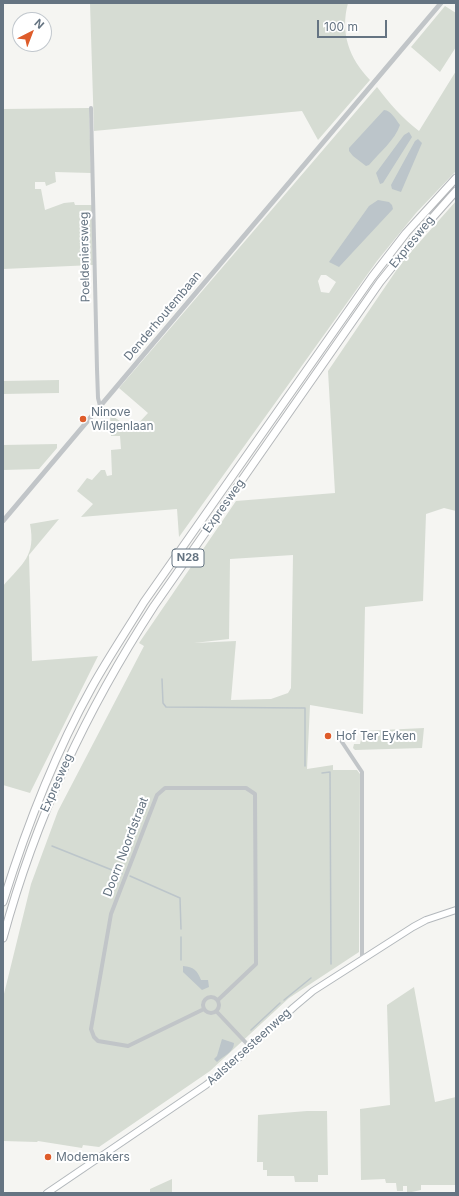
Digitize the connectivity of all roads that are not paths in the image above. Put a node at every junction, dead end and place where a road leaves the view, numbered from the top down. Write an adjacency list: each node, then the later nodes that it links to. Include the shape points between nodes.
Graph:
1 (441, 3): 5 (street, Denderhoutembaan)
2 (91, 108): 5 (street, Poeldeniersweg, via 97,377)
3 (456, 178): 8 (highway, Expresweg / N28, via 410,228 372,277 144,602 92,687 58,754 32,818)
4 (456, 191): 10 (highway, Expresweg / N28, via 380,282 128,646 84,723 53,790 19,880)
5 (100, 406): 6 (street, Denderhoutembaan)
6 (3, 521)
7 (340, 739): 11 (street, via 362,772)
8 (3, 902)
9 (456, 910): 11 (main road, Aalstersesteenweg, via 413,927)
10 (3, 938)
11 (362, 961): 15 (main road, Aalstersesteenweg, via 313,991)
12 (218, 1000): 13 (street, via 207,998 203,1002); 13 (street, Doorn Noordstraat, via 256,964 255,794 246,788 165,788 157,795 111,914 91,1029 98,1040 128,1046); 14 (street, via 220,1005)
13 (204, 1009): 14 (street, via 209,1013)
14 (217, 1012): 15 (street)
15 (250, 1047): 16 (main road, Aalstersesteenweg, via 206,1085)
16 (47, 1193)

